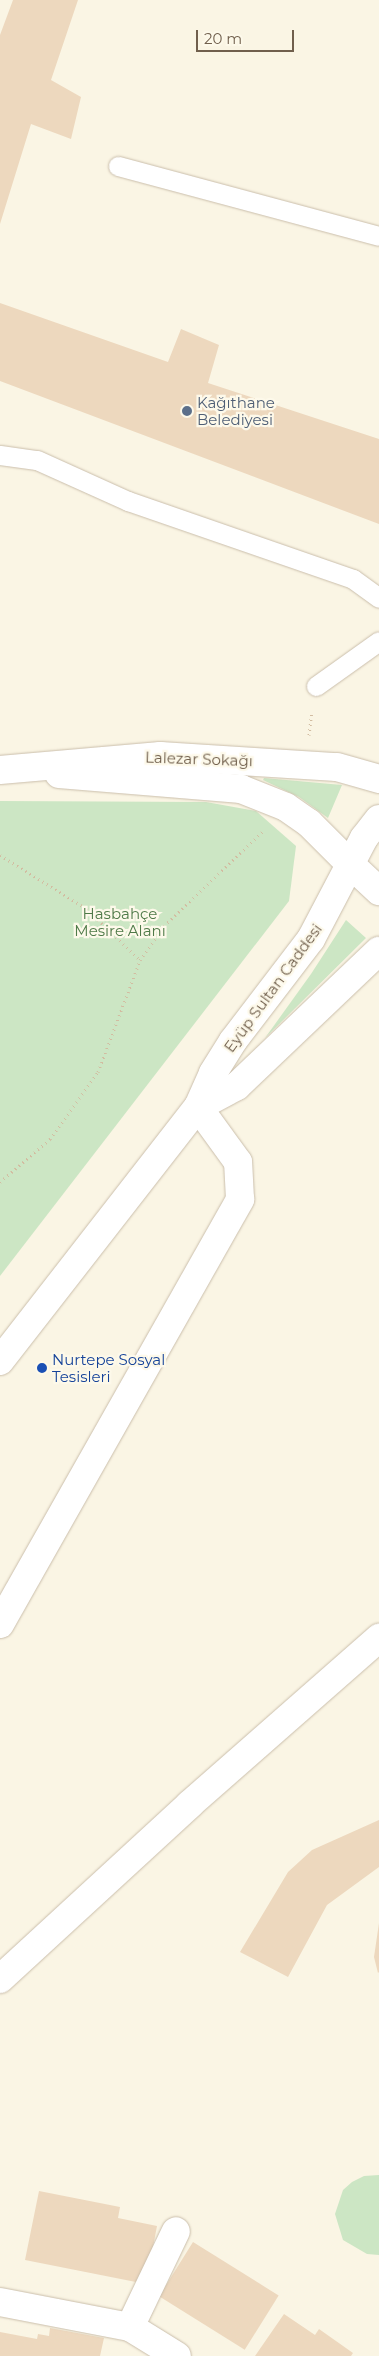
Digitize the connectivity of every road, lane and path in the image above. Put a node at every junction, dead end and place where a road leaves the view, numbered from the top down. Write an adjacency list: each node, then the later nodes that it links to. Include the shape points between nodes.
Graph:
1 (118, 166): 2 (lane)
2 (379, 236)
3 (0, 455): 4 (lane, via 37,460 128,501 353,579)
4 (379, 598)
5 (379, 641): 6 (lane)
6 (316, 686): 7 (path)
7 (305, 765): 8 (street, Lalezar Sokağı, via 160,756); 9 (street, Lalezar Sokağı, via 337,767)
8 (9, 769): 10 (street, Lalezar Sokağı, via 106,780 182,782 241,789)
9 (379, 779)
10 (286, 806): 13 (street, Lalezar Sokağı, via 309,823); 16 (path, via 164,926)
11 (379, 819): 13 (street, Eyüp Sultan Caddesi)
12 (0, 855): 16 (path, via 87,909)
13 (350, 864): 14 (street, Lalezar Sokağı); 17 (street, Eyüp Sultan Caddesi, via 311,939 233,1041 213,1073)
14 (379, 891)
15 (379, 951): 17 (street, Eyüp Sultan Caddesi, via 237,1086)
16 (140, 960): 18 (path, via 98,1072 50,1139)
17 (198, 1107): 19 (street, Eyüp Sultan Caddesi); 20 (street, via 238,1162 240,1199)
18 (0, 1182)
19 (0, 1361)
20 (0, 1624)
21 (379, 1638): 22 (street, via 190,1804)
22 (0, 1979)
23 (176, 2231): 25 (street)
24 (0, 2302): 25 (street)
25 (130, 2327): 26 (street)
26 (177, 2356)

